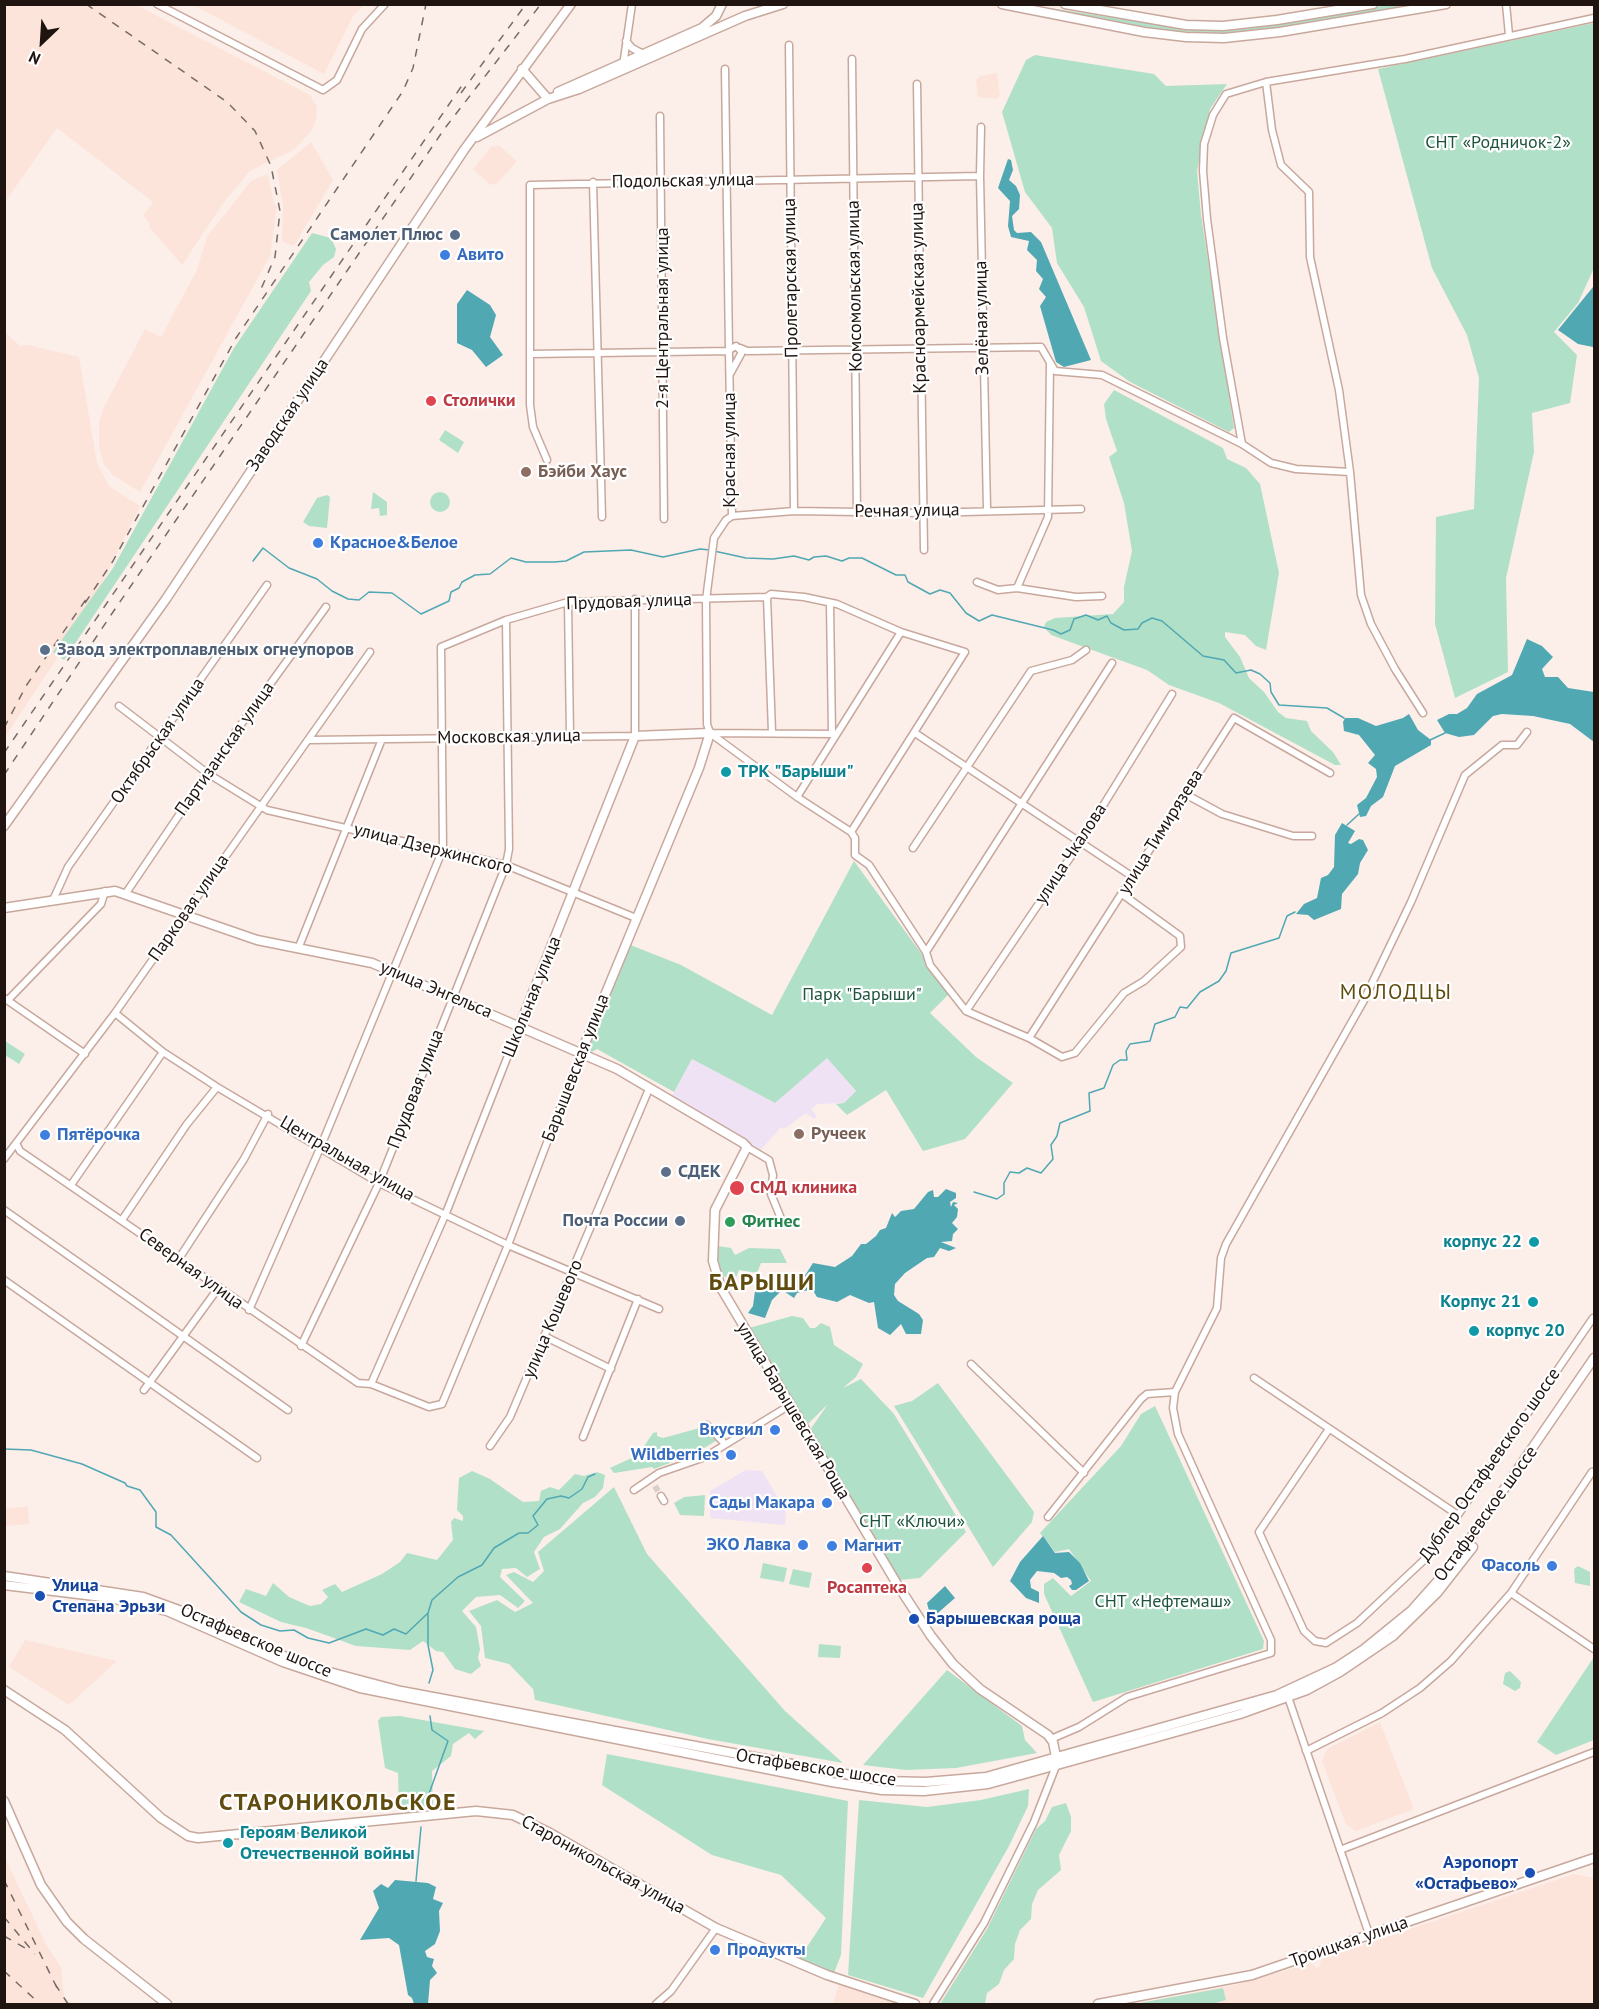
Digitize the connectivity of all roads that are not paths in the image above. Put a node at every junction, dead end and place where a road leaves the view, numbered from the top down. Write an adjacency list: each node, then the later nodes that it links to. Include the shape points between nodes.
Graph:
1 (157, 4): 2 (street, via 324,90 337,80 362,28)
2 (385, 4)
3 (571, 4): 19 (street, Заводская улица)
4 (632, 4): 14 (street)
5 (722, 4): 16 (street, via 716,16 702,28)
6 (783, 4): 18 (street)
7 (1002, 4): 10 (street, via 1144,32 1224,38)
8 (1065, 4): 9 (street, via 1186,25 1223,26)
9 (1373, 4)
10 (1446, 4)
11 (1506, 4): 13 (street)
12 (1594, 18): 13 (street)
13 (1509, 35): 21 (street, via 1404,59)
14 (626, 41): 16 (street); 18 (street)
15 (789, 45): 30 (street, Пролетарская улица)
16 (643, 54): 18 (street)
17 (852, 59): 29 (street, Комсомольская улица)
18 (623, 66): 23 (street)
19 (522, 69): 23 (street); 26 (street, Заводская улица)
20 (725, 69): 31 (street, Красная улица)
21 (1266, 82): 44 (street, via 1226,94 1213,115 1204,144 1207,219); 46 (street, via 1281,165 1309,192 1310,257 1339,390)
22 (917, 84): 27 (street, Красноармейская улица)
23 (548, 99): 26 (street, via 486,130)
24 (660, 116): 33 (street, 2-я Центральная улица)
25 (981, 127): 28 (street, Зелёная улица)
26 (464, 150): 94 (street, Заводская улица, via 166,599)
27 (916, 176): 28 (street, Подольская улица); 29 (street, Подольская улица); 34 (street, Красноармейская улица)
28 (980, 176): 35 (street, Зелёная улица)
29 (854, 178): 30 (street, Подольская улица); 36 (street, Комсомольская улица)
30 (789, 180): 31 (street, Подольская улица); 37 (street, Пролетарская улица)
31 (726, 181): 33 (street, Подольская улица); 38 (street, Красная улица, via 729,339)
32 (593, 182): 33 (street, Подольская улица); 39 (street); 41 (street, Подольская улица, via 530,184)
33 (663, 182): 40 (street, 2-я Центральная улица)
34 (920, 347): 35 (street); 36 (street); 52 (street, Красноармейская улица)
35 (983, 347): 42 (street, via 1041,347); 47 (street, Зелёная улица)
36 (856, 348): 37 (street); 51 (street, Комсомольская улица)
37 (792, 349): 38 (street); 49 (street, Пролетарская улица)
38 (736, 351): 40 (street); 43 (street, Красная улица); 43 (street, Красная улица)
39 (597, 352): 40 (street); 41 (street); 54 (street)
40 (663, 352): 55 (street, 2-я Центральная улица)
41 (531, 354): 45 (street, via 531,415)
42 (1050, 361): 44 (street, via 1055,371 1102,375); 50 (street)
43 (730, 376): 53 (street, Красная улица)
44 (1242, 444): 46 (street, via 1271,463 1296,469)
45 (547, 460)
46 (1350, 472): 74 (street, via 1361,595 1371,624)
47 (987, 509): 50 (street, Речная улица); 52 (street, Речная улица)
48 (1081, 509): 50 (street, Речная улица)
49 (794, 511): 51 (street, Речная улица); 53 (street, Речная улица)
50 (1048, 511): 59 (street)
51 (857, 513): 52 (street, Речная улица)
52 (925, 513): 56 (street, Красноармейская улица)
53 (732, 516): 63 (street, Красная улица, via 721,524 713,544)
54 (602, 517)
55 (664, 519)
56 (924, 550)
57 (977, 582): 59 (street, via 998,590)
58 (267, 585): 83 (street, Октябрьская улица)
59 (1017, 588): 60 (street, via 1076,597)
60 (1102, 596)
61 (767, 597): 63 (street, Прудовая улица); 65 (street, Прудовая улица, via 804,597); 75 (street)
62 (635, 599): 63 (street, Прудовая улица); 64 (street, Прудовая улица); 81 (street, Школьная улица)
63 (706, 600): 78 (street, Красная улица, via 706,724)
64 (568, 602): 67 (street, Прудовая улица); 80 (street)
65 (830, 605): 68 (street, Прудовая улица, via 837,604); 79 (street)
66 (326, 607): 88 (street, Партизанская улица)
67 (506, 620): 82 (street, Прудовая улица); 84 (street, via 441,647)
68 (901, 632): 77 (street, Прудовая улица, via 965,652); 79 (street)
69 (1086, 650): 87 (street, via 1072,660 1031,671)
70 (370, 652): 86 (street, Парковая улица)
71 (1112, 663): 92 (street)
72 (1172, 694): 98 (street, улица Чкалова)
73 (119, 706): 83 (street)
74 (1423, 713)
75 (772, 732): 78 (street); 79 (street)
76 (1527, 732): 156 (street, via 1517,745 1502,745 1465,775 1363,1002 1226,1244 1221,1258 1217,1308)
77 (915, 733): 87 (street); 96 (street)
78 (710, 734): 81 (street, Московская улица); 91 (street); 110 (street, Барышевская улица)
79 (834, 734): 91 (street)
80 (570, 736): 81 (street, Московская улица); 82 (street, Московская улица)
81 (635, 736): 105 (street, Школьная улица)
82 (508, 737): 84 (street, Московская улица); 101 (street, Прудовая улица)
83 (159, 738): 88 (street); 107 (street, Октябрьская улица, via 68,867)
84 (442, 738): 85 (street, Московская улица); 100 (street)
85 (382, 739): 86 (street, Московская улица); 95 (street)
86 (309, 740): 93 (street, Парковая улица)
87 (968, 766): 92 (street); 99 (street)
88 (207, 772): 93 (street); 104 (street, Партизанская улица)
89 (1330, 772): 90 (street, улица Тимирязева, via 1234,718)
90 (1185, 794): 97 (street, via 1222,814 1293,836); 102 (street, улица Тимирязева)
91 (798, 797): 96 (street)
92 (1022, 805): 98 (street); 112 (street)
93 (259, 807): 95 (street, улица Дзержинского); 109 (street, Парковая улица)
94 (4, 826)
95 (345, 827): 100 (street, улица Дзержинского); 111 (street)
96 (851, 832): 112 (street, via 855,855 869,865)
97 (1312, 836)
98 (1080, 843): 102 (street); 116 (street, улица Чкалова)
99 (913, 848)
100 (443, 849): 101 (street, улица Дзержинского); 113 (street)
101 (506, 865): 105 (street, улица Дзержинского); 114 (street, Прудовая улица)
102 (1133, 877): 106 (street, улица Тимирязева)
103 (105, 891): 104 (street, улица Энгельса); 107 (street, улица Энгельса); 115 (street, via 101,904)
104 (126, 892): 109 (street, улица Энгельса)
105 (574, 892): 110 (street, улица Дзержинского); 118 (street, Школьная улица)
106 (1122, 894): 119 (street, улица Тимирязева); 119 (street, via 1180,936 1181,947 1144,981 1124,993 1075,1053 1062,1057)
107 (53, 900): 108 (street, улица Энгельса)
108 (4, 908)
109 (185, 915): 111 (street, улица Энгельса); 117 (street, Парковая улица)
110 (636, 918): 121 (street, Барышевская улица)
111 (298, 950): 113 (street, улица Энгельса, via 355,959)
112 (926, 952): 116 (street, via 930,965)
113 (392, 970): 114 (street, улица Энгельса); 127 (street)
114 (453, 997): 118 (street, улица Энгельса); 130 (street, Прудовая улица)
115 (6, 999): 122 (street)
116 (966, 1011): 119 (street)
117 (115, 1013): 120 (street, Центральная улица); 122 (street, Парковая улица)
118 (520, 1025): 121 (street, улица Энгельса); 133 (street, Школьная улица)
119 (1029, 1038)
120 (163, 1052): 123 (street, Центральная улица); 131 (street)
121 (581, 1053): 124 (street, улица Энгельса); 136 (street, Барышевская улица)
122 (85, 1054): 126 (street, Парковая улица, via 58,1085)
123 (217, 1087): 125 (street, Центральная улица); 135 (street)
124 (649, 1089): 128 (street, улица Энгельса); 138 (street, улица Кошевого)
125 (268, 1114): 127 (street, Центральная улица); 137 (street, via 244,1160)
126 (17, 1145): 129 (street, Парковая улица); 131 (street, Северная улица, via 20,1151)
127 (321, 1146): 130 (street, Центральная улица); 143 (street)
128 (747, 1147): 134 (street, улица Энгельса, via 769,1160 771,1194); 158 (street, улица Барышевская Роща, via 715,1210 713,1261 716,1277)
129 (4, 1159)
130 (379, 1183): 133 (street, Центральная улица); 147 (street, Прудовая улица)
131 (71, 1185): 135 (street, Северная улица)
132 (4, 1210): 145 (street)
133 (446, 1213): 136 (street, Центральная улица); 154 (street, Школьная улица)
134 (780, 1216)
135 (122, 1220): 137 (street, Северная улица)
136 (508, 1245): 138 (street, Центральная улица); 157 (street, Барышевская улица)
137 (178, 1260): 140 (street, Северная улица)
138 (574, 1271): 141 (street, Центральная улица); 146 (street, улица Кошевого)
139 (4, 1280): 153 (street)
140 (219, 1287): 143 (street, Северная улица); 145 (street)
141 (638, 1299): 142 (street, Центральная улица); 151 (street)
142 (659, 1309)
143 (249, 1310): 147 (street, Северная улица)
144 (1593, 1318): 171 (street, Дублер Остафьевского шоссе)
145 (183, 1336): 153 (street); 159 (street)
146 (546, 1337): 151 (street); 164 (street, улица Кошевого, via 510,1417)
147 (301, 1346): 154 (street, Северная улица, via 358,1383)
148 (1594, 1358): 178 (street, Остафьевское шоссе, via 1468,1545 1433,1588 1364,1649)
149 (971, 1364): 167 (street)
150 (1594, 1367): 178 (street, Остафьевское шоссе, via 1471,1550 1437,1593 1393,1636 1367,1654 1340,1672)
151 (611, 1369): 162 (street)
152 (1254, 1378): 161 (street)
153 (150, 1384): 155 (street); 165 (street)
154 (371, 1384): 157 (street, Северная улица, via 429,1407)
155 (144, 1390)
156 (1175, 1392): 167 (street, via 1148,1394 1141,1399); 179 (street, via 1178,1434 1271,1640 1271,1653 1127,1697 1079,1727)
157 (442, 1404)
158 (790, 1405): 163 (street); 179 (street, улица Барышевская Роща, via 897,1584 942,1650 980,1689)
159 (288, 1410)
160 (707, 1425): 163 (street)
161 (1329, 1429): 171 (street); 171 (street, Дублер Остафьевского шоссе, via 1259,1532 1304,1631 1315,1641 1326,1643 1357,1623 1424,1560)
162 (583, 1437)
163 (725, 1444): 168 (street, via 705,1457)
164 (490, 1446)
165 (257, 1458)
166 (1592, 1472): 175 (street)
167 (1084, 1473): 172 (street)
168 (651, 1479): 169 (street); 170 (street)
169 (655, 1486)
170 (634, 1490)
171 (1458, 1515)
172 (1048, 1517)
173 (4, 1576): 182 (street, Остафьевское шоссе, via 168,1604 284,1656 362,1682 831,1774 926,1782 986,1777)
174 (4, 1585): 183 (street, Остафьевское шоссе, via 111,1598 167,1611 283,1662 360,1688 832,1782 882,1790 924,1791 988,1784)
175 (1511, 1593): 176 (street); 180 (street, via 1472,1641 1420,1688 1366,1723)
176 (1594, 1649)
177 (4, 1690): 188 (street, Староникольская улица, via 65,1730 161,1818 188,1836 476,1810 499,1812 550,1833)
178 (1287, 1695): 180 (street); 182 (street, Остафьевское шоссе, via 1240,1714)
179 (1051, 1739): 182 (street)
180 (1305, 1751): 186 (street)
181 (1594, 1752): 186 (street)
182 (1057, 1762): 183 (street, Остафьевское шоссе); 184 (street)
183 (1039, 1771): 184 (street, via 1048,1778)
184 (1049, 1785): 193 (street, via 984,1923)
185 (4, 1801): 190 (street, via 33,1869 63,1917 84,1939)
186 (1340, 1850): 189 (street)
187 (1594, 1858): 189 (street, Троицкая улица)
188 (716, 1928): 191 (street, via 671,1992); 192 (street, Староникольская улица, via 827,1975)
189 (1369, 1934): 194 (street, Троицкая улица, via 1252,1974)
190 (167, 2004)
191 (656, 2004)
192 (915, 2004)
193 (933, 2004)
194 (1098, 2004)

